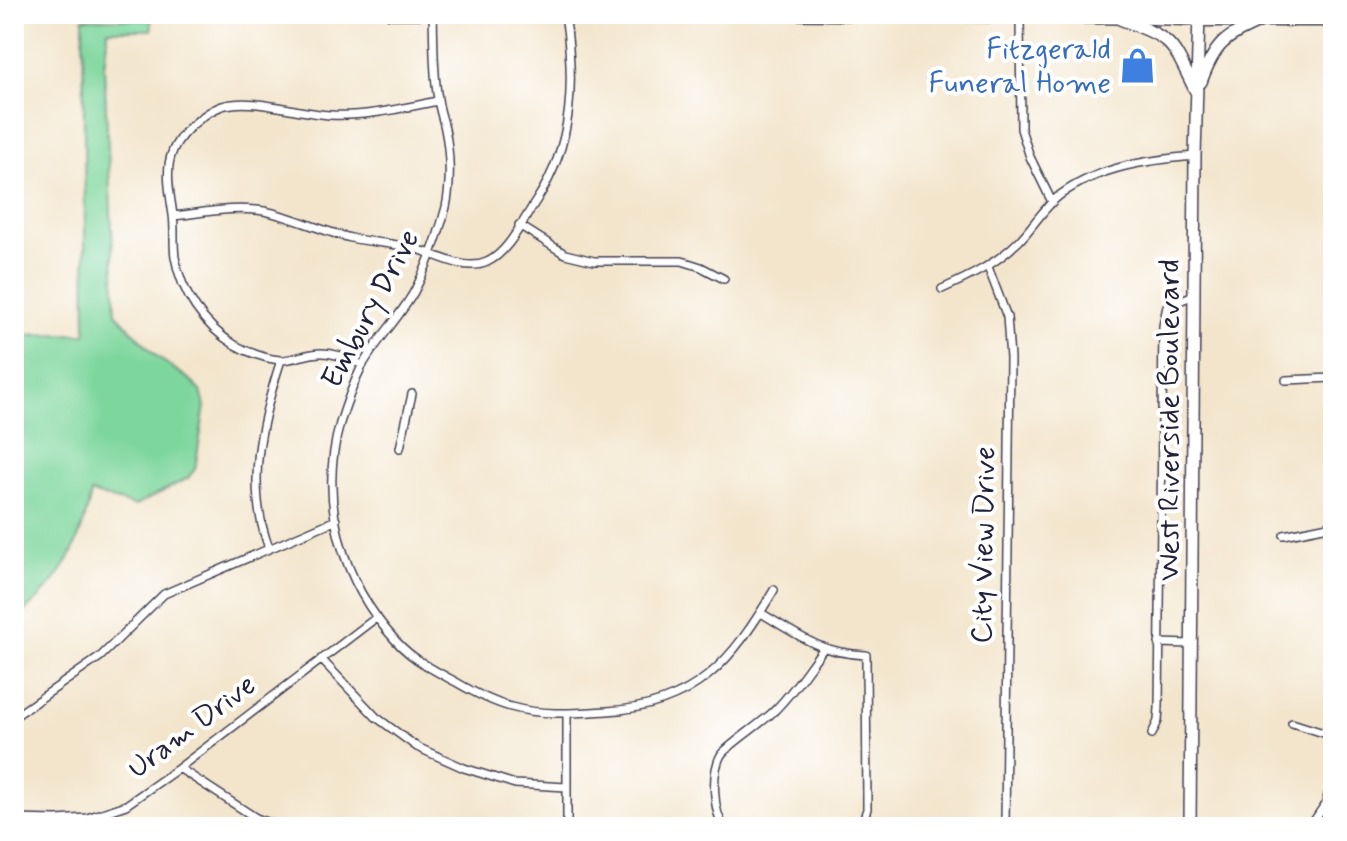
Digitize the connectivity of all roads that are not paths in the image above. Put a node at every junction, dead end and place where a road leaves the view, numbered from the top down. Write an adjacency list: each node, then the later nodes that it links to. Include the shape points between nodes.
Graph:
1 (390, 14): 2 (street)
2 (436, 14): 3 (street); 14 (street, Embury Drive)
3 (472, 14)
4 (565, 14): 18 (street, via 572,57 566,136 551,179)
5 (716, 14): 8 (street)
6 (1150, 14): 10 (main road)
7 (1235, 14): 11 (main road)
8 (1020, 15): 10 (street); 16 (street, via 1021,129)
9 (1199, 18): 10 (street); 11 (main road); 13 (main road, West Riverside Boulevard)
10 (1120, 19): 13 (main road, via 1168,41)
11 (1261, 21): 12 (main road); 13 (main road, via 1217,47)
12 (1333, 21)
13 (1197, 94): 15 (main road, West Riverside Boulevard)
14 (438, 101): 17 (street, via 366,115 243,102 209,110 176,141 167,177); 19 (street, Embury Drive, via 449,163 447,203)
15 (1195, 156): 16 (street, via 1115,168); 23 (main road, West Riverside Boulevard)
16 (1052, 202): 20 (street)
17 (173, 216): 19 (street, via 261,210); 24 (street, via 175,260 203,319 235,345)
18 (519, 225): 19 (street, via 501,252 485,263 471,265); 21 (street, via 565,254 594,261 682,261)
19 (432, 255): 25 (street, Embury Drive, via 413,294)
20 (988, 267): 22 (street); 54 (street, City View Drive, via 1007,317 1010,358)
21 (724, 279)
22 (942, 289)
23 (1194, 295): 37 (street, via 1167,306 1163,326); 38 (main road, West Riverside Boulevard)
24 (281, 360): 25 (street, via 320,352); 33 (street, via 259,436 256,478 261,528)
25 (363, 365): 30 (street, Embury Drive, via 334,449)
26 (1333, 378): 27 (street)
27 (1286, 380)
28 (412, 394): 29 (street)
29 (400, 448)
30 (336, 520): 33 (street); 36 (street, Embury Drive, via 349,570)
31 (1333, 525): 32 (street)
32 (1284, 535)
33 (269, 548): 42 (street, via 164,594 100,657)
34 (774, 590): 35 (street, Embury Drive)
35 (761, 613): 39 (street); 41 (street, Embury Drive, via 728,659 677,696 643,707)
36 (377, 617): 40 (street, Uram Drive); 41 (street, Embury Drive, via 417,659 469,690 511,707)
37 (1159, 643): 38 (street); 44 (street, via 1159,708)
38 (1191, 644): 55 (main road, West Riverside Boulevard)
39 (823, 649): 52 (street, via 775,711 722,752 716,767 716,801); 53 (street, via 866,655 867,809)
40 (321, 659): 46 (street, Uram Drive); 48 (street, via 376,717 417,747 515,784)
41 (567, 715): 48 (street)
42 (14, 717)
43 (1292, 723): 45 (street)
44 (1152, 734)
45 (1333, 736)
46 (179, 768): 49 (street, Uram Drive, via 126,805 105,813); 50 (street, via 256,818)
47 (1333, 782): 56 (street)
48 (566, 787): 51 (street)
49 (14, 819)
50 (281, 827)
51 (567, 827)
52 (724, 827)
53 (861, 827)
54 (1005, 827)
55 (1190, 827)
56 (1310, 827)

